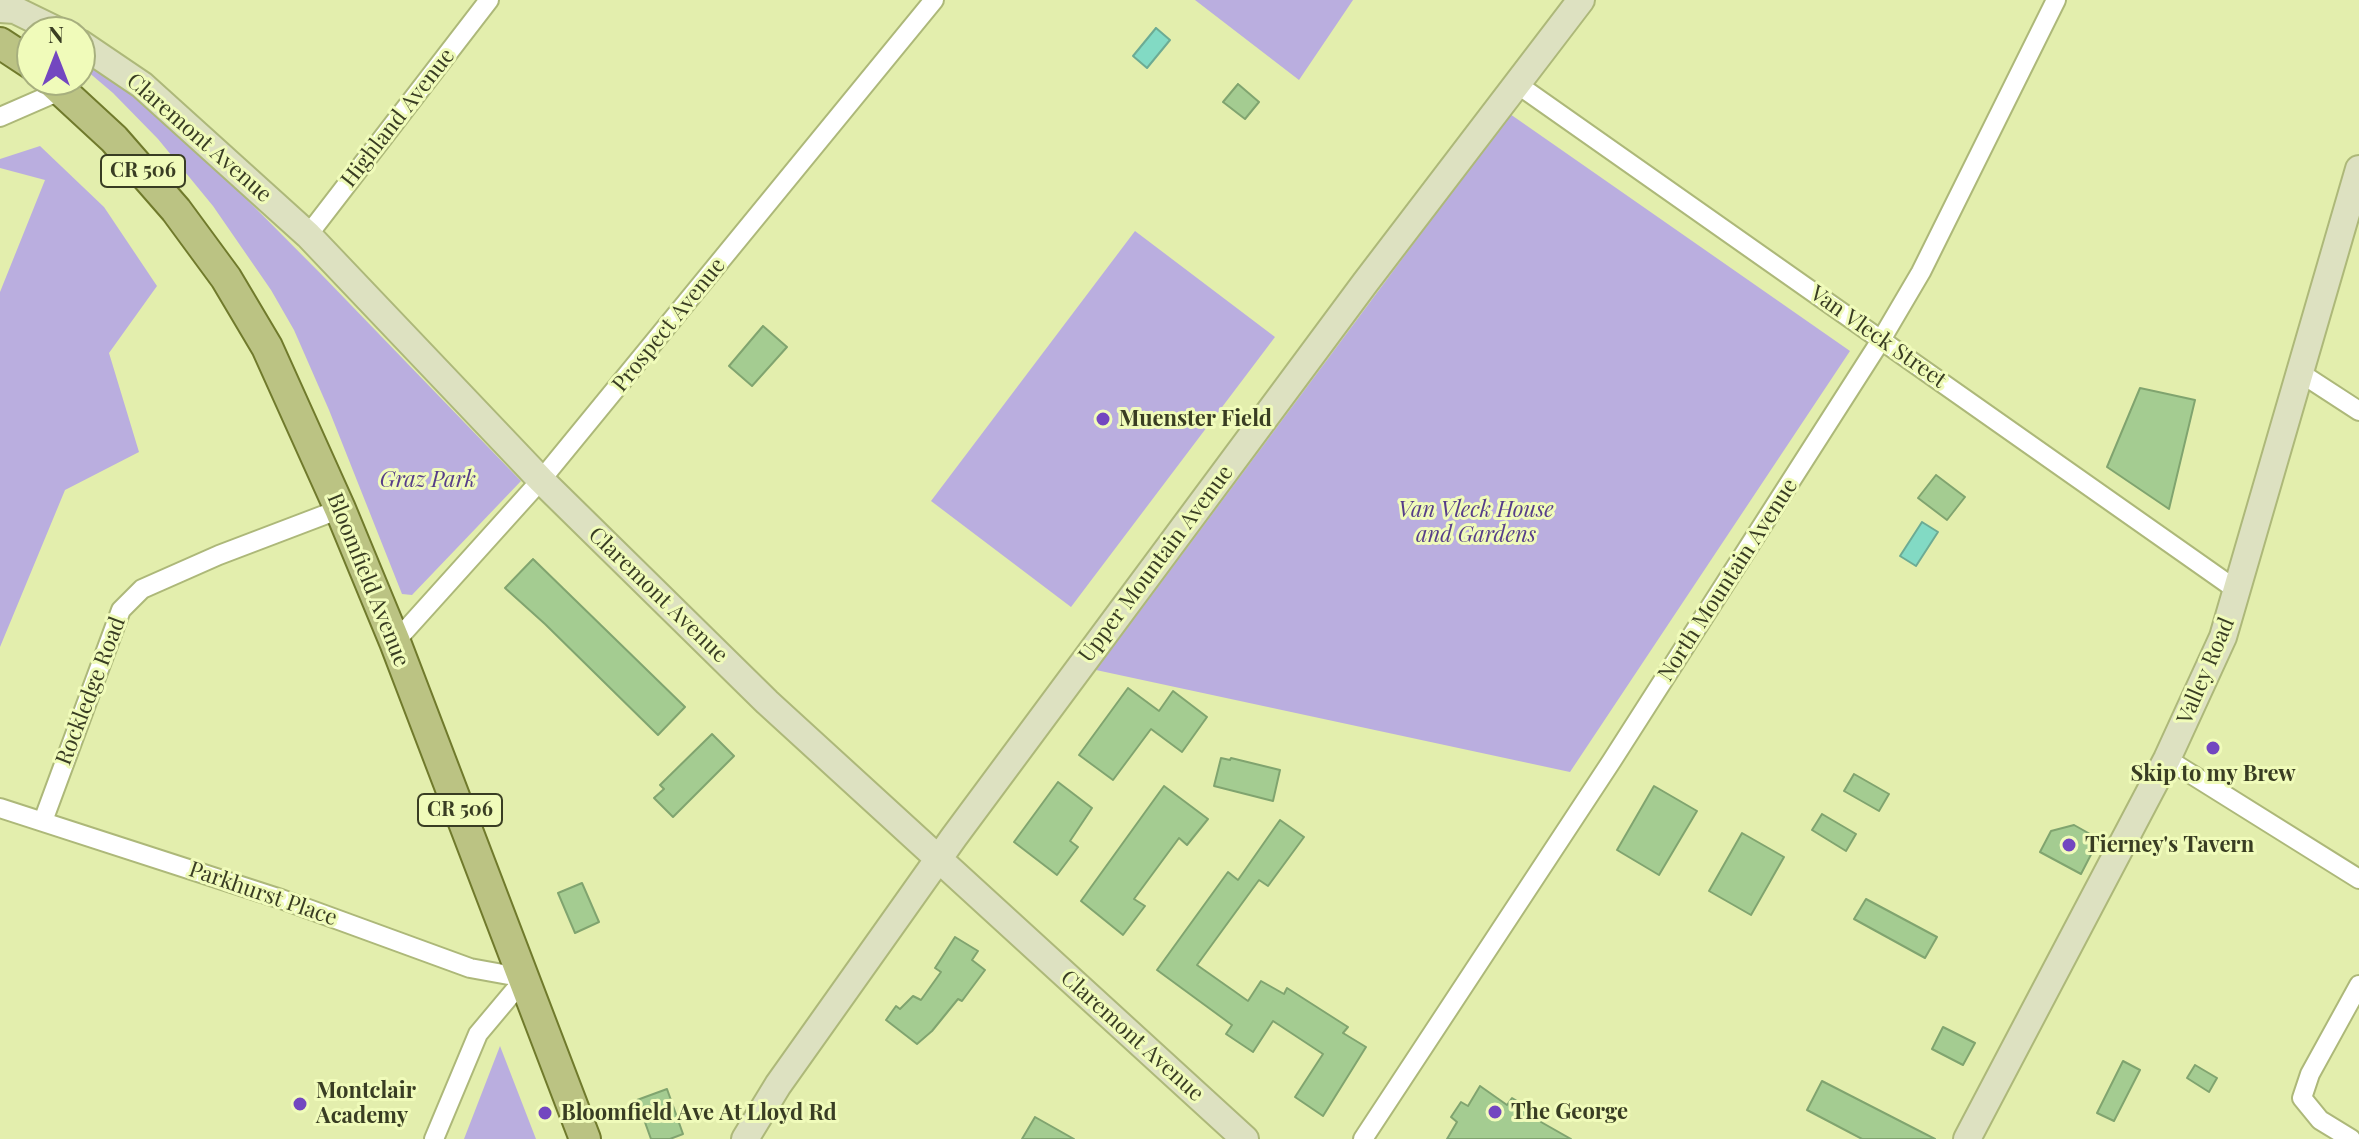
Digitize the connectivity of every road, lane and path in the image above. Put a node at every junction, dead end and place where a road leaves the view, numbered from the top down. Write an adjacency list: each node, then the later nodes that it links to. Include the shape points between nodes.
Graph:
1 (34, 0): 8 (street)
2 (489, 0): 15 (street, Highland Avenue)
3 (934, 0): 19 (street, Prospect Avenue)
4 (1581, 0): 10 (street, Upper Mountain Avenue)
5 (2056, 0): 16 (street, North Mountain Avenue, via 1921,272)
6 (0, 9): 7 (street)
7 (27, 16)
8 (50, 16)
9 (96, 54): 15 (street, Claremont Avenue, via 142,85)
10 (1517, 84): 16 (street, Van Vleck Street); 26 (street, Upper Mountain Avenue)
11 (37, 96): 13 (street)
12 (68, 96): 20 (main road, Bloomfield Avenue / CR 506, via 148,176 226,278 267,347)
13 (0, 117)
14 (2359, 169): 17 (street, Valley Road)
15 (308, 235): 19 (street, Claremont Avenue)
16 (1881, 340): 21 (street, Van Vleck Street); 34 (street, North Mountain Avenue)
17 (2299, 372): 18 (street); 21 (street, Valley Road)
18 (2359, 411)
19 (541, 480): 22 (street, Prospect Avenue); 26 (street, Claremont Avenue, via 767,702)
20 (340, 509): 22 (main road, Bloomfield Avenue / CR 506); 25 (street, Rockledge Road, via 142,589 121,610)
21 (2238, 591): 23 (street, Valley Road, via 2223,637)
22 (395, 642): 28 (main road, Bloomfield Avenue / CR 506)
23 (2167, 759): 27 (street); 35 (street, Valley Road)
24 (0, 808): 25 (street, Parkhurst Place)
25 (43, 821): 28 (street, Parkhurst Place, via 470,968)
26 (939, 860): 32 (street, Upper Mountain Avenue); 33 (street, Claremont Avenue)
27 (2359, 879)
28 (525, 978): 30 (street, via 478,1034); 31 (main road, Bloomfield Avenue / CR 506)
29 (2359, 985): 36 (street, via 2302,1098 2320,1120)
30 (434, 1139)
31 (585, 1139)
32 (745, 1139)
33 (1245, 1139)
34 (1363, 1139)
35 (1967, 1139)
36 (2351, 1139)

